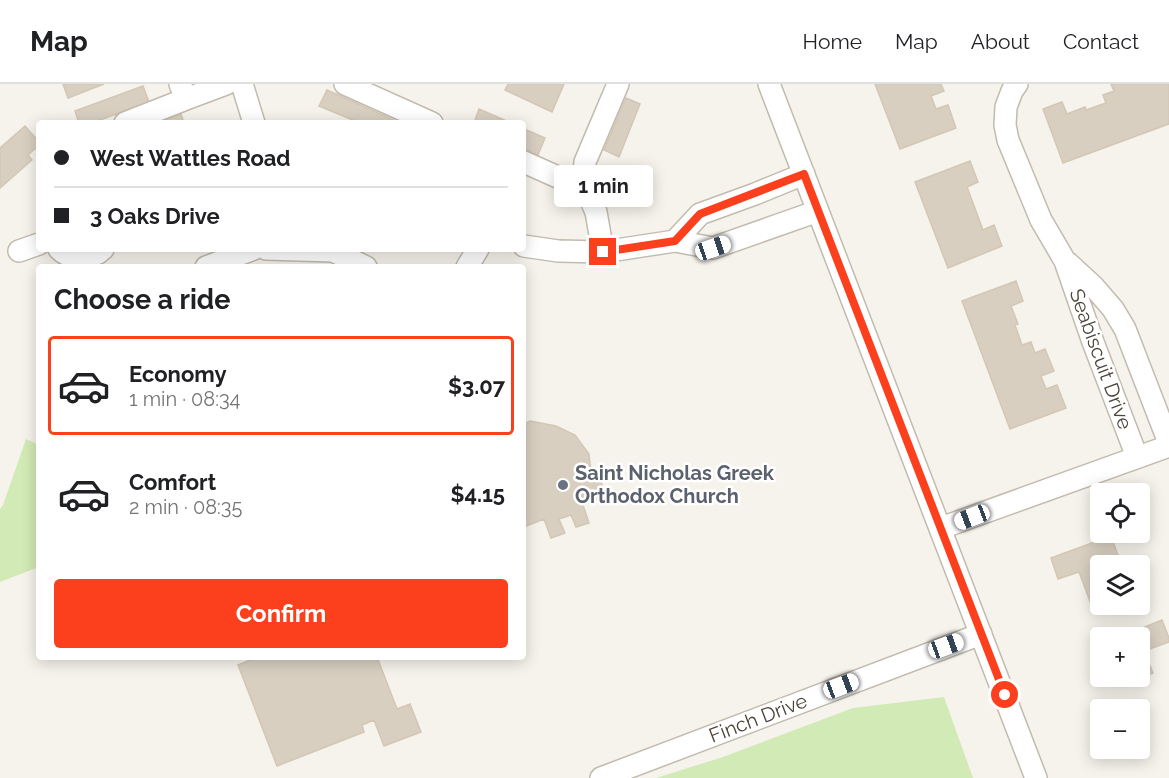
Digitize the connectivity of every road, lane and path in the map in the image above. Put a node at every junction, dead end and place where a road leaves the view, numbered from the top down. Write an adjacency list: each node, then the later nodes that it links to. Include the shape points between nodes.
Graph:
1 (226, 84): 7 (street)
2 (243, 84): 9 (street)
3 (345, 84): 10 (street)
4 (618, 84): 13 (street, via 585,162)
5 (769, 84): 12 (street)
6 (1009, 86): 22 (street, Seabiscuit Drive, via 1005,125 1008,140 1041,220)
7 (183, 92): 8 (street)
8 (131, 120)
9 (253, 120)
10 (425, 120)
11 (526, 163): 13 (street, via 562,179)
12 (804, 174): 14 (street); 15 (street, via 700,214)
13 (583, 182): 20 (street, via 596,212)
14 (818, 210): 15 (street, via 713,248); 27 (street)
15 (675, 241): 20 (street)
16 (526, 246): 20 (street)
17 (62, 252): 21 (street, via 81,259)
18 (246, 252): 23 (street)
19 (335, 252): 24 (street)
20 (603, 252)
21 (103, 257)
22 (1065, 261): 25 (street, Seabiscuit Drive, via 1094,287 1125,329); 26 (street, Seabiscuit Drive)
23 (214, 264)
24 (360, 264)
25 (1169, 444): 26 (street)
26 (1137, 457): 27 (street)
27 (941, 528): 28 (street)
28 (981, 634): 29 (street, Finch Drive); 30 (street)
29 (601, 778)
30 (1036, 778)

